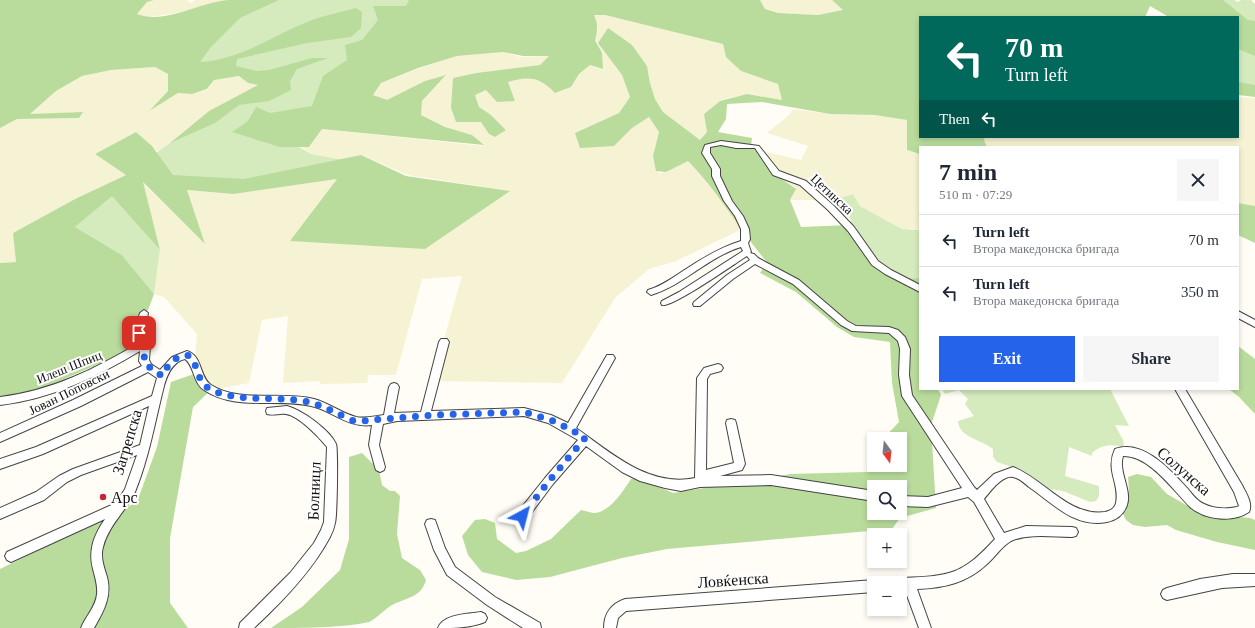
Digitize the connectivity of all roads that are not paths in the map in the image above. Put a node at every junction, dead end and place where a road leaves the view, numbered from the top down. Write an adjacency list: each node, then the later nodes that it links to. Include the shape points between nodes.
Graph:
1 (745, 248): 2 (street); 3 (street, Цетинска, via 746,229 728,201 716,176 716,169 706,153 707,146 714,143 727,142 757,147 776,173 803,183 831,208 851,230 874,263); 4 (street, via 734,246 713,256 662,289); 5 (street, via 682,294)
2 (755, 260): 6 (street, via 730,276); 32 (street, via 796,282 844,323 855,329 889,330 902,339 905,349 904,375 907,396)
3 (919, 288)
4 (651, 292)
5 (665, 303)
6 (697, 304)
7 (144, 313): 11 (street, via 139,333)
8 (1239, 315): 9 (street)
9 (1255, 324)
10 (444, 342): 21 (street)
11 (144, 344): 13 (street, via 144,361); 19 (street, Илеш Шпиц, via 104,367 54,388)
12 (610, 358): 24 (street)
13 (148, 366): 15 (street); 25 (street, Јован Поповски, via 77,403)
14 (718, 368): 30 (street, via 707,371 702,378)
15 (162, 376): 18 (street, Загрепска); 22 (street, via 168,364 187,355 192,360 202,383 216,392 248,398 315,403 354,421)
16 (394, 387): 22 (street)
17 (1181, 390): 32 (street, Солунска, via 1238,489 1245,508 1241,511 1221,514 1198,506 1143,456 1124,451 1118,452 1116,461 1122,504 1117,512 1110,516 1097,518 1078,513 1057,503 1013,472 1001,475)
18 (157, 398): 27 (street, Загрепска); 28 (street, via 39,451)
19 (0, 401)
20 (271, 411): 48 (street, Болницл, via 288,409 298,414 325,436 332,446 330,522 329,530 306,563)
21 (425, 416): 22 (street); 24 (street, via 524,412)
22 (383, 419): 29 (street, via 374,445)
23 (730, 423): 30 (street, via 740,464 733,469)
24 (570, 429): 26 (street)
25 (0, 438)
26 (585, 438): 30 (street, via 626,469 640,476 681,486); 36 (street)
27 (144, 448): 34 (street, Загрепска, via 129,492); 35 (street, via 77,472 40,496)
28 (0, 464)
29 (380, 467)
30 (700, 479): 31 (street, via 771,480)
31 (867, 495)
32 (974, 495): 33 (street, via 937,502); 39 (street)
33 (907, 502)
34 (120, 507): 40 (street); 47 (street, Загрепска, via 97,548 96,557 103,596)
35 (0, 514)
36 (522, 516)
37 (431, 524): 50 (street, via 440,550 452,571 491,601)
38 (1072, 532): 39 (street, via 1021,533)
39 (1008, 537): 42 (street, via 961,576)
40 (11, 556)
41 (1255, 580): 45 (street, via 1219,582)
42 (907, 584)
43 (867, 587): 51 (street, Ловќенска, via 625,605 612,614)
44 (907, 590): 52 (street)
45 (1167, 594)
46 (481, 618): 49 (street, via 450,624)
47 (87, 628)
48 (245, 628)
49 (444, 628)
50 (535, 628)
51 (610, 628)
52 (925, 628)

